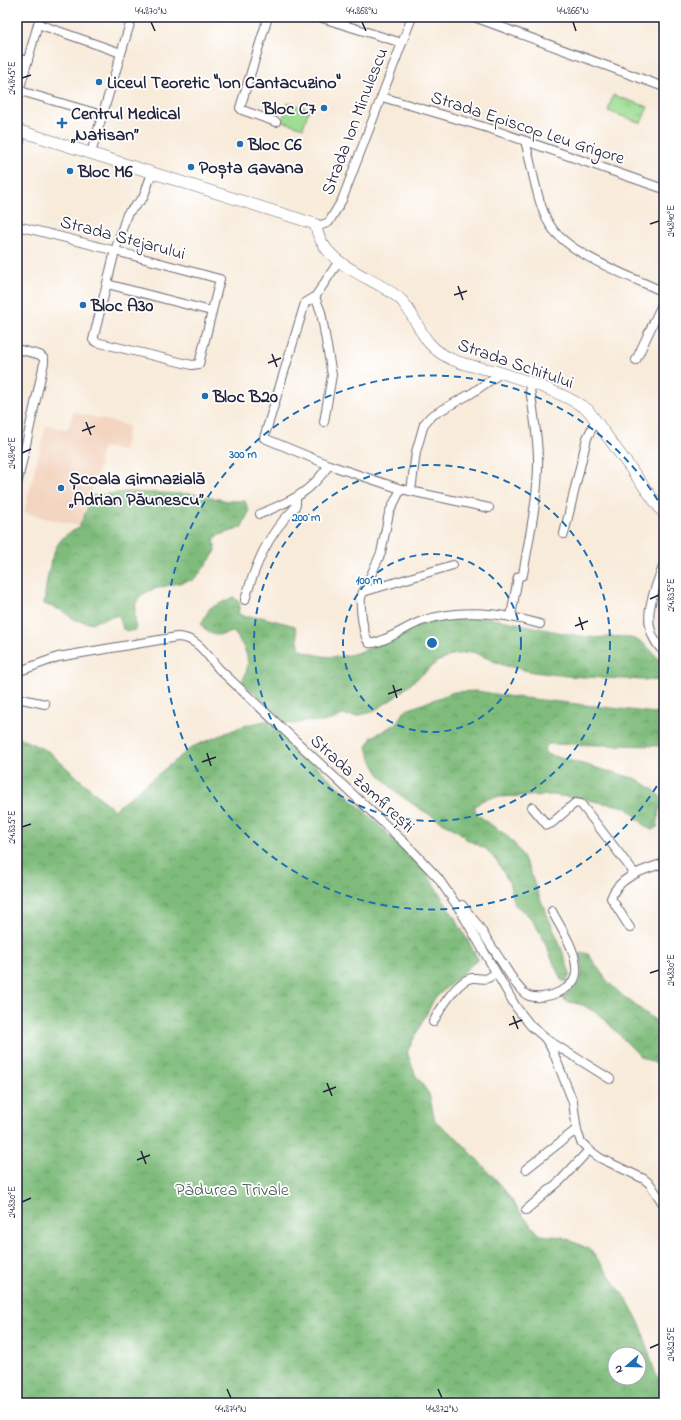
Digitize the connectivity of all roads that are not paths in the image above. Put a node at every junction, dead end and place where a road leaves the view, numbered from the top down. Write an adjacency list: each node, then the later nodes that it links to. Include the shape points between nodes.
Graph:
1 (132, 17): 8 (street)
2 (268, 17): 15 (street, via 240,108)
3 (319, 17): 7 (street)
4 (412, 17): 7 (street, Strada Ion Minulescu)
5 (474, 17): 11 (street)
6 (39, 21): 8 (street); 10 (street)
7 (402, 43): 13 (street, Strada Ion Minulescu)
8 (121, 53): 14 (street)
9 (17, 58): 10 (street)
10 (28, 61): 12 (street)
11 (664, 87)
12 (18, 93): 14 (street)
13 (382, 97): 17 (street, Strada Episcop Leu Grigore); 22 (street, Strada Ion Minulescu, via 335,215 329,222)
14 (102, 115): 19 (street)
15 (276, 122)
16 (19, 131): 18 (street); 19 (main road)
17 (525, 141): 21 (street, Strada Episcop Leu Grigore); 27 (street, via 544,214 558,237 574,250)
18 (17, 152)
19 (91, 153): 20 (main road)
20 (152, 173): 22 (main road); 24 (street, via 143,198 127,214)
21 (664, 189)
22 (315, 224): 25 (main road, Strada Schitului, via 323,245)
23 (17, 226): 24 (street, Strada Stejarului)
24 (115, 251): 26 (street); 30 (street, Strada Stejarului, via 220,279)
25 (339, 261): 28 (street); 33 (main road, Strada Schitului, via 395,294 403,302 429,344 439,353 452,360)
26 (107, 284): 30 (street); 30 (street, via 93,337 96,342 192,365 199,364)
27 (664, 292)
28 (315, 297): 36 (street, via 321,312 332,375); 37 (street, via 305,303 264,438)
29 (664, 300): 32 (street)
30 (211, 311)
31 (17, 349): 38 (street, via 40,355 44,363)
32 (636, 360)
33 (501, 373): 34 (main road, Strada Schitului); 40 (street, via 431,416 424,424 416,452)
34 (529, 383): 35 (main road, Strada Schitului, via 577,402); 50 (street, via 536,424 536,484 523,575 518,577)
35 (596, 420): 44 (main road, Strada Schitului); 45 (street, via 587,438)
36 (324, 422)
37 (329, 465): 39 (street); 41 (street, via 318,481)
38 (17, 484)
39 (401, 489): 40 (street); 48 (street, via 389,513 381,553)
40 (411, 491): 42 (street)
41 (296, 499): 43 (street); 49 (street, via 293,510 268,540 252,576)
42 (489, 508)
43 (260, 514)
44 (664, 514)
45 (564, 534)
46 (664, 564): 52 (street, via 649,608 648,621 655,640)
47 (453, 565): 48 (street)
48 (363, 592): 50 (street, via 360,604 367,640 374,644 405,628 435,617 477,613)
49 (245, 600)
50 (511, 616): 51 (street)
51 (540, 624)
52 (664, 652)
53 (17, 672): 59 (street, Strada Zamfirești, via 58,657 187,637 406,845 438,878)
54 (17, 698): 55 (street)
55 (45, 704)
56 (532, 807): 58 (street, via 544,824 549,824 575,803 582,804)
57 (664, 863): 58 (street)
58 (635, 874): 61 (street, via 615,888 611,898)
59 (453, 899): 60 (street, via 477,924 523,993 530,996 559,993 575,980 576,972 570,946); 62 (street, Strada Zamfirești)
60 (552, 911)
61 (630, 928)
62 (495, 972): 63 (street, via 490,978 473,978 463,983 442,1006); 64 (street, Strada Zamfirești, via 516,1007 531,1026)
63 (433, 1022)
64 (545, 1038): 65 (street); 66 (street, Strada Zamfirești, via 552,1049 573,1102)
65 (610, 1079)
66 (576, 1125): 67 (street, Strada Zamfirești, via 581,1142); 68 (street)
67 (589, 1150): 69 (street, via 644,1179); 70 (street, via 561,1180)
68 (526, 1169)
69 (664, 1205)
70 (526, 1210)

